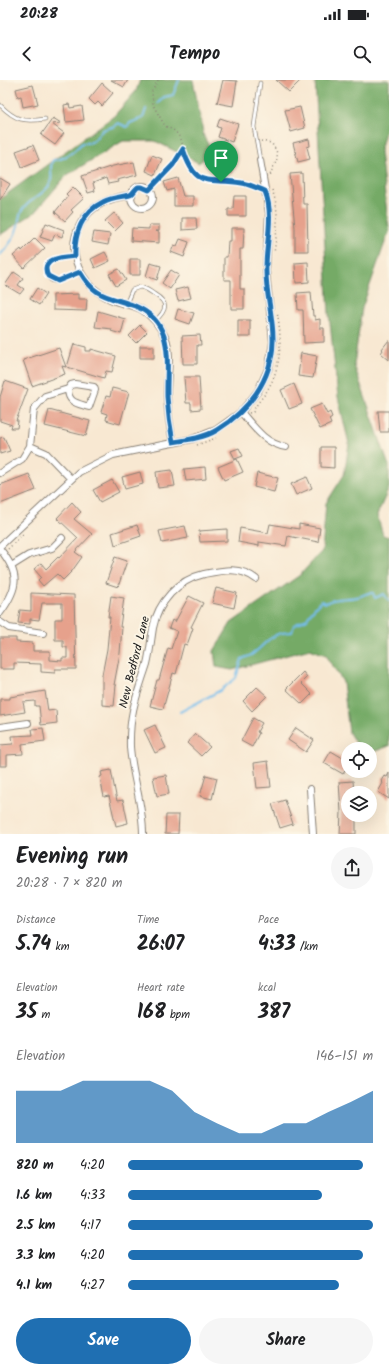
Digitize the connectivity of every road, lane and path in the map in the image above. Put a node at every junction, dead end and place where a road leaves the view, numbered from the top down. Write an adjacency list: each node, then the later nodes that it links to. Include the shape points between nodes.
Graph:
1 (158, 80): 5 (path, via 152,91 153,106 165,126 178,134)
2 (260, 83): 6 (lane, via 254,127)
3 (0, 105): 4 (lane, via 23,121)
4 (45, 119)
5 (183, 149): 7 (path, via 173,165); 8 (path, via 195,176 205,180 242,183)
6 (260, 160): 8 (street)
7 (149, 190): 10 (street, via 138,187); 10 (street, via 151,203 144,208 136,206 131,199)
8 (265, 191): 9 (path); 16 (street, via 269,213 266,271 273,329 272,354 258,391)
9 (273, 192)
10 (132, 195): 11 (street, via 103,202 89,212 81,223 76,237)
11 (75, 256): 12 (street); 12 (lane, via 51,260 46,273 51,279 58,281)
12 (80, 272): 13 (street, via 97,292 111,300)
13 (126, 304): 14 (street, via 142,310); 14 (lane, via 129,294 135,288 143,288 155,294 163,300 165,307)
14 (155, 321): 18 (street, via 168,346 167,398)
15 (68, 389): 15 (street, via 75,384 94,387 94,396 89,407 72,402 68,397); 19 (street, via 45,396 34,409)
16 (241, 412): 18 (street, via 204,436); 21 (street, via 265,439)
17 (221, 435): 20 (path)
18 (173, 442): 23 (street, via 113,456 91,465)
19 (30, 446): 22 (street, via 22,459); 23 (street, via 46,453)
20 (191, 446)
21 (286, 447)
22 (0, 473)
23 (71, 479): 26 (street)
24 (29, 528): 26 (path)
25 (62, 538): 27 (street, via 52,548 29,555)
26 (1, 549): 27 (street)
27 (13, 565): 29 (street, via 15,581 12,597)
28 (256, 579): 35 (street, New Bedford Lane, via 246,572 234,569 202,574 187,580 174,590 160,608 130,724 131,754)
29 (0, 613)
30 (0, 622): 31 (street, via 9,628)
31 (43, 633)
32 (28, 723): 33 (street)
33 (0, 727)
34 (310, 789): 36 (street)
35 (143, 834)
36 (313, 834)

